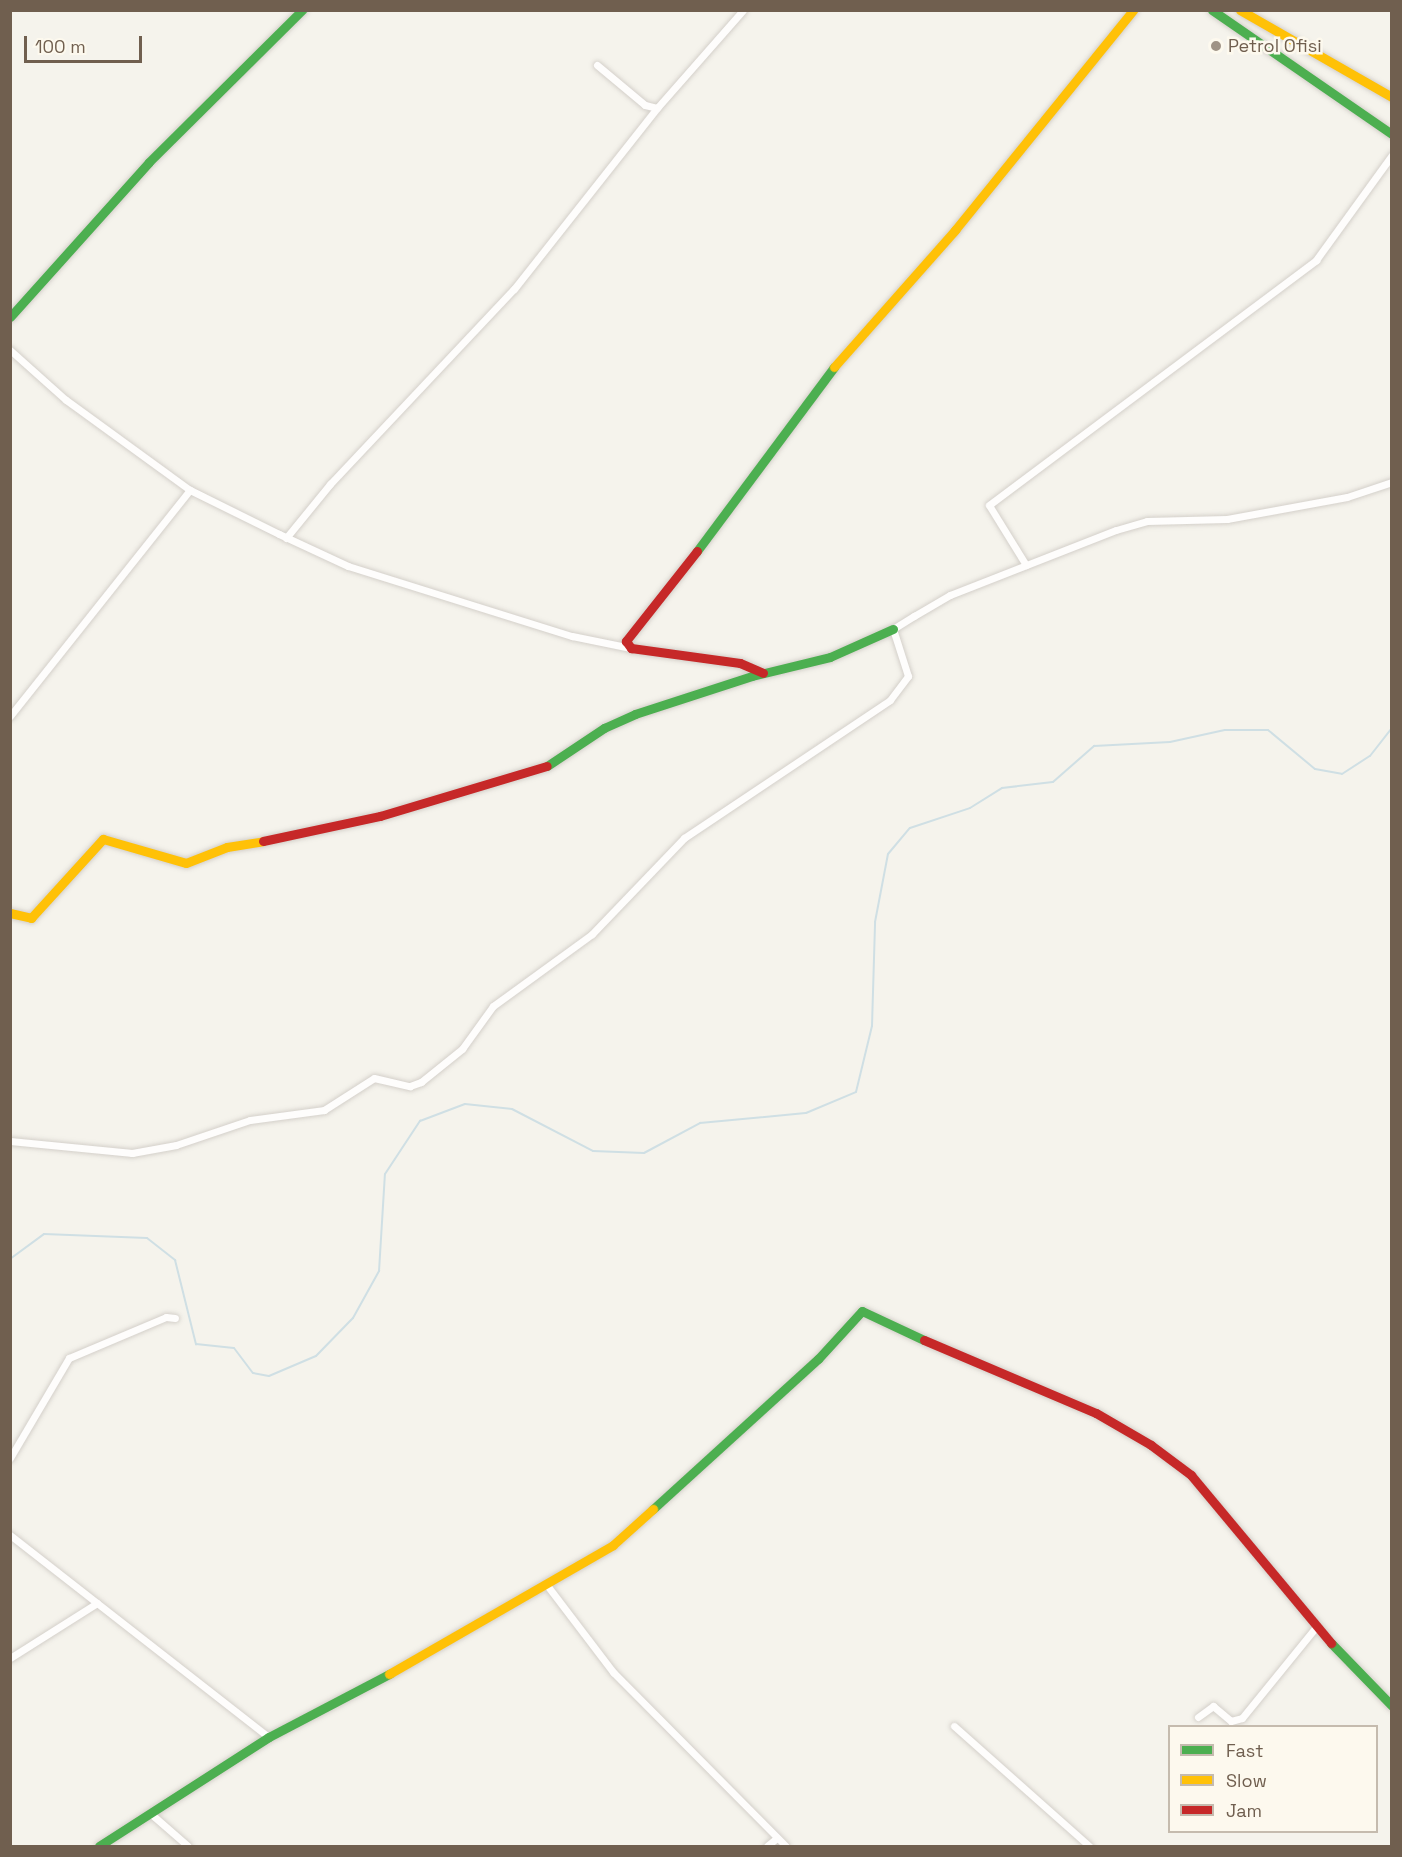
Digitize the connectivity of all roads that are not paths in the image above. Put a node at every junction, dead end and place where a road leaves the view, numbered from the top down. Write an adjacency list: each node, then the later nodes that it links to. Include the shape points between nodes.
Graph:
1 (302, 10): 11 (street, via 149,162)
2 (743, 10): 8 (street)
3 (1133, 10): 18 (street, via 955,230 831,371 768,461 634,626 626,641)
4 (1212, 10): 9 (street, via 1312,75)
5 (1240, 10): 7 (street)
6 (597, 65): 8 (street, via 645,105)
7 (1392, 97)
8 (657, 108): 15 (street, via 514,289 337,476)
9 (1392, 134)
10 (1392, 155): 16 (street, via 1316,260 989,505)
11 (10, 317)
12 (10, 350): 14 (street, via 66,400)
13 (1392, 482): 16 (street, via 1347,498 1227,519 1147,521)
14 (190, 490): 15 (street); 20 (street)
15 (286, 538): 18 (street, via 348,566 572,636)
16 (1026, 565): 17 (street, via 950,595)
17 (893, 629): 19 (street, via 830,657); 22 (street, via 908,676 890,700 684,838 614,914 493,1006 462,1049 421,1082 410,1086 375,1078 324,1110 250,1120 176,1145 132,1153)
18 (631, 648): 19 (street, via 740,663)
19 (763, 673): 21 (street, via 635,714 604,728 555,763 522,777 311,834 227,847 186,863 103,839 31,918 21,919)
20 (10, 716)
21 (10, 913)
22 (10, 1141)
23 (175, 1318): 24 (street, via 166,1317 69,1358)
24 (10, 1458)
25 (10, 1535): 27 (street)
26 (546, 1584): 28 (street, via 613,1545 818,1359 862,1311 1003,1377 1096,1413 1151,1445 1191,1475); 33 (street, via 493,1609 303,1723); 35 (street, via 613,1672)
27 (97, 1603): 29 (street); 33 (street)
28 (1316, 1627): 30 (street); 31 (street, via 1242,1718 1231,1721 1214,1706)
29 (10, 1658)
30 (1392, 1706)
31 (1198, 1718)
32 (954, 1726): 40 (street)
33 (269, 1737): 34 (street)
34 (150, 1813): 36 (street); 37 (street)
35 (777, 1838): 38 (street); 39 (street)
36 (99, 1846)
37 (188, 1846)
38 (767, 1846)
39 (786, 1846)
40 (1089, 1846)

